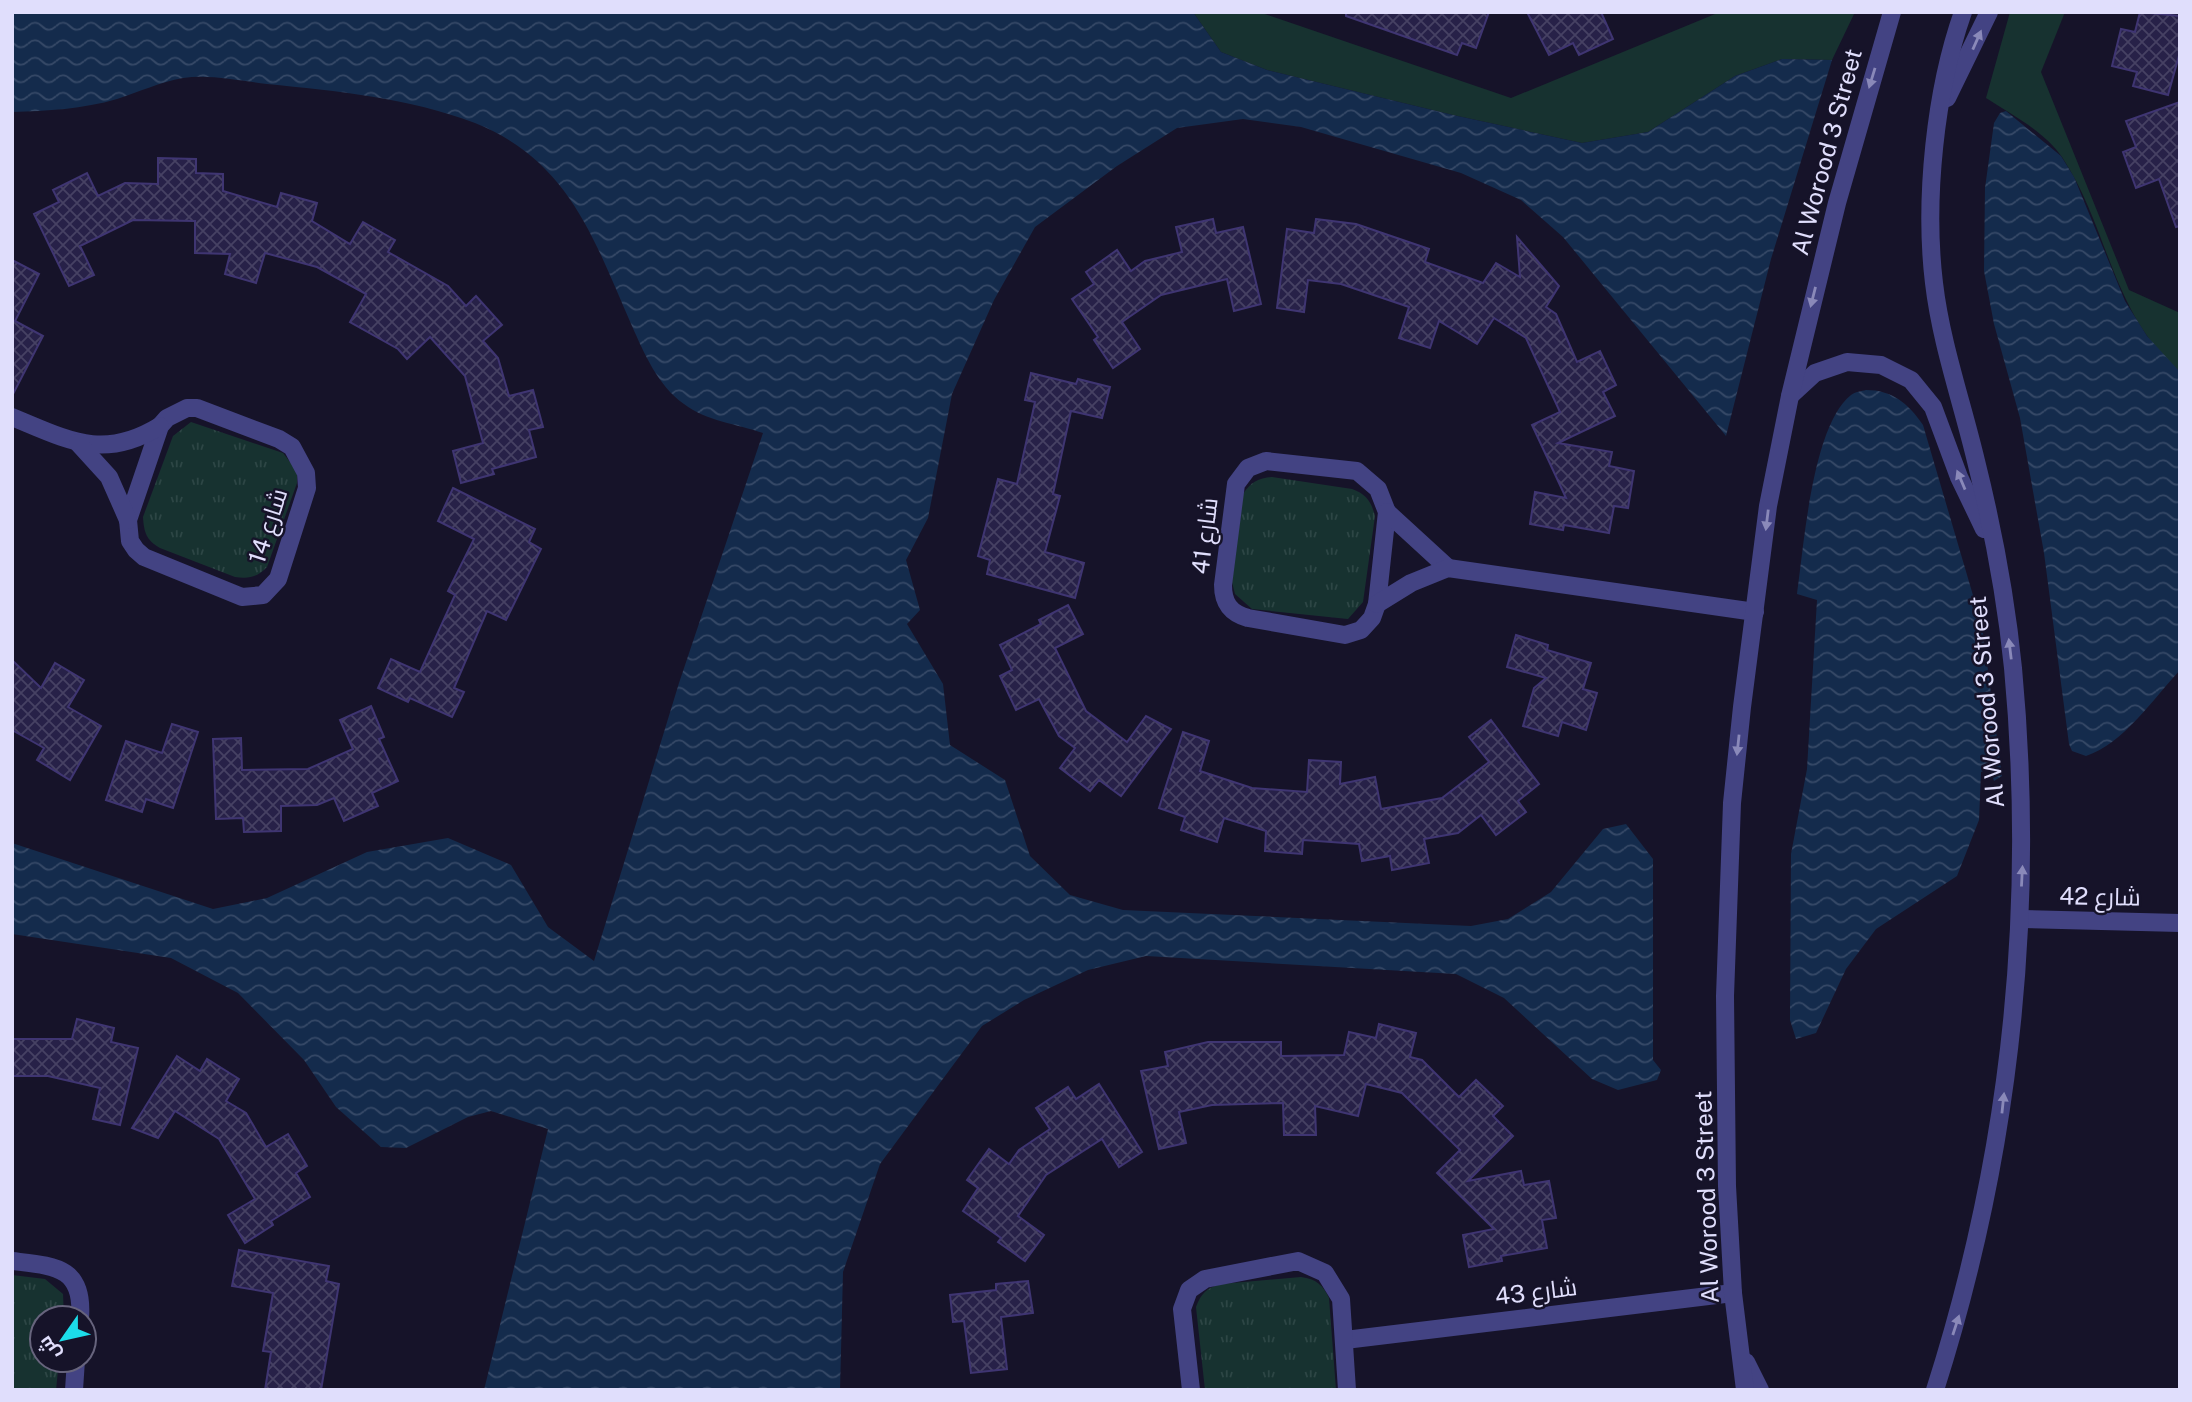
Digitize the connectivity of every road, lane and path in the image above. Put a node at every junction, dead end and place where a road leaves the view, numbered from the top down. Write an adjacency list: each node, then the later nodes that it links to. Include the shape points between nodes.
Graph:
1 (1892, 12): 5 (street, Al Worood 3 Street, one-way to 5, via 1837,203)
2 (1963, 12): 4 (street, Al Worood 3 Street)
3 (1989, 12): 4 (street, one-way to 3)
4 (1940, 110): 11 (street, Al Worood 3 Street, via 1932,197 1934,283)
5 (1790, 396): 11 (street, one-way to 5, via 1933,407 1911,380 1881,365 1847,362 1815,373); 14 (street, Al Worood 3 Street, one-way to 14)
6 (12, 417): 8 (street, شارع 14)
7 (160, 426): 8 (street, شارع 14, via 121,444); 10 (street); 10 (street, شارع 14, via 177,412 197,408 279,439 301,459 307,488 278,579 263,595 242,597 144,557 130,541)
8 (78, 443): 10 (street, شارع 14, via 109,477)
9 (1387, 512): 12 (street, شارع 41); 13 (street); 13 (street, شارع 41, via 1378,489 1357,471 1257,463 1236,484 1223,585 1227,607 1236,615 1345,635 1361,629)
10 (128, 520)
11 (1999, 564): 15 (street, Al Worood 3 Street, one-way to 11, via 2023,862 2013,669)
12 (1448, 568): 13 (street, شارع 41); 14 (street)
13 (1377, 604)
14 (1755, 612): 18 (street, Al Worood 3 Street, one-way to 18, via 1732,803 1727,900 1727,1186)
15 (2020, 919): 16 (street, شارع 42); 26 (street, Al Worood 3 Street, one-way to 15, via 1964,1300 1990,1187 2003,1110)
16 (2180, 923)
17 (12, 1261): 19 (street, via 65,1272 75,1281)
18 (1733, 1293): 20 (street, شارع 43); 21 (street, Al Worood 3 Street)
19 (80, 1304)
20 (1345, 1340): 22 (street, via 1338,1292 1325,1273 1312,1265 1298,1261 1205,1279 1189,1290 1182,1309); 23 (street)
21 (1741, 1353): 24 (street, Al Worood 3 Street); 25 (street)
22 (1191, 1390)
23 (1347, 1390)
24 (1745, 1390)
25 (1760, 1390)
26 (1935, 1390)

